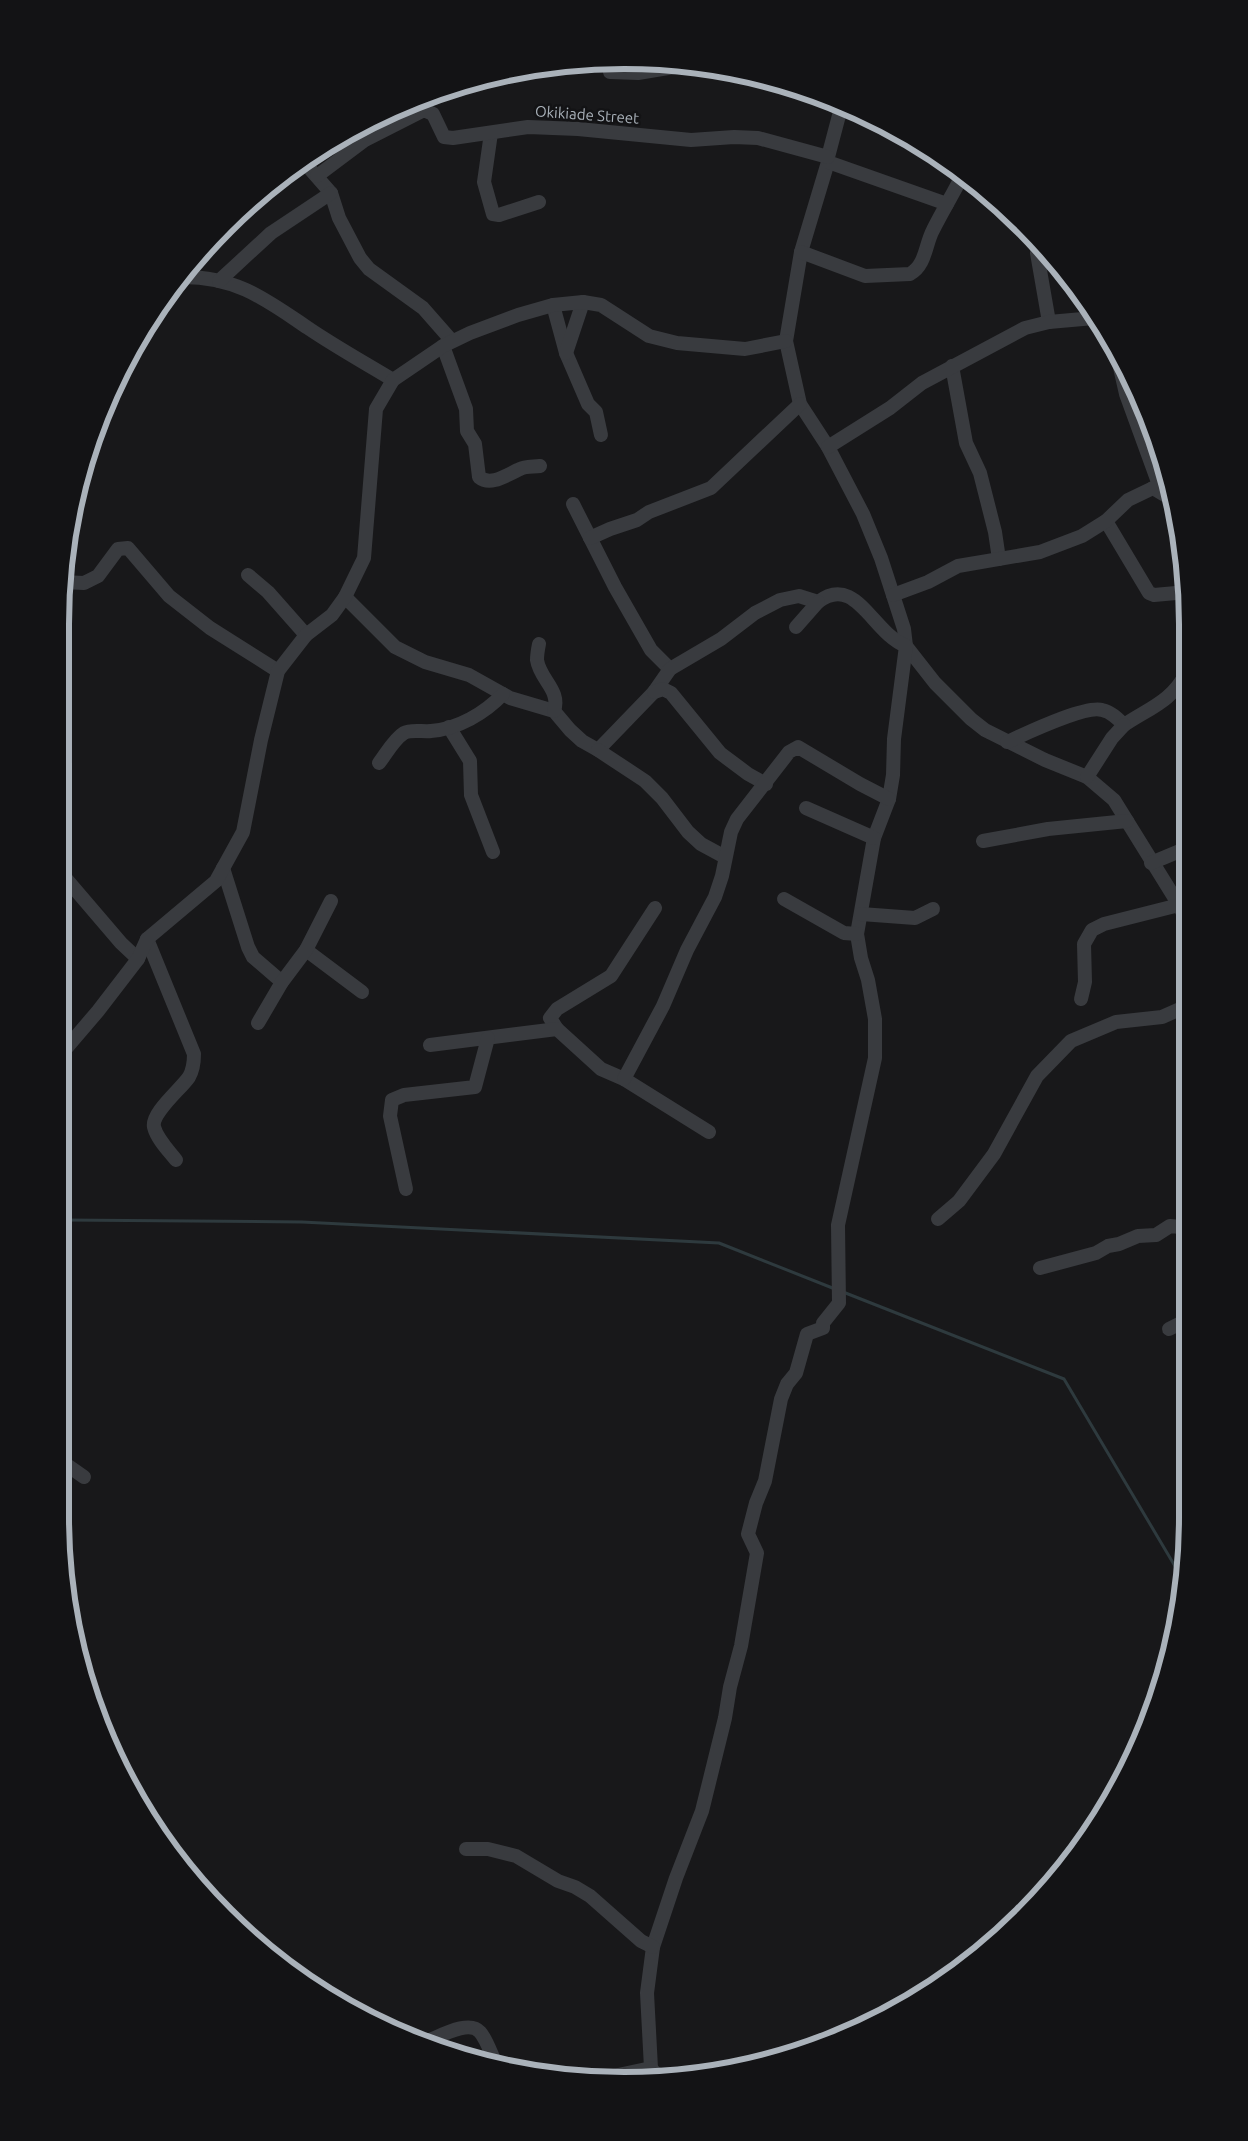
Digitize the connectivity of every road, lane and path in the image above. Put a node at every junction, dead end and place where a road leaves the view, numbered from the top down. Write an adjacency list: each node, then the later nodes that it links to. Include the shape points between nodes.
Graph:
1 (609, 69): 2 (street, via 610,72 638,73)
2 (657, 70)
3 (840, 113): 5 (street)
4 (491, 133): 5 (street, Okikiade Street, via 528,127 578,128 691,140 758,138); 7 (street, Okikiade Street, via 444,137 433,114 424,110 365,140); 10 (street, via 484,182 493,214)
5 (828, 159): 11 (street, Okikiade Street); 12 (street)
6 (309, 167): 7 (street)
7 (318, 176): 9 (street)
8 (959, 181): 11 (street)
9 (331, 193): 15 (street, via 271,233); 21 (street, via 339,218 360,258 369,269 423,308)
10 (539, 202)
11 (947, 204): 12 (street, via 932,233 925,256 917,270 910,274 865,276)
12 (801, 252): 20 (street)
13 (1037, 254): 19 (street)
14 (191, 277): 15 (street)
15 (219, 281): 24 (street, via 245,288)
16 (583, 302): 17 (street); 20 (street, via 601,305 649,336 677,343 745,349); 22 (street)
17 (553, 305): 21 (street, via 518,315); 22 (street)
18 (1088, 319): 19 (street)
19 (1049, 322): 23 (street, via 1025,328)
20 (786, 341): 26 (street)
21 (447, 344): 24 (street); 29 (street, via 466,409 467,431 474,444 478,477 490,481 520,468)
22 (566, 353): 27 (street, via 588,404 596,412)
23 (952, 366): 28 (street, via 922,382 890,408); 35 (street, via 966,443 980,473)
24 (393, 380): 40 (street, via 376,409 364,558)
25 (1123, 380): 30 (street, via 1162,493)
26 (800, 404): 28 (street); 34 (street, via 710,488)
27 (601, 435)
28 (828, 447): 39 (street, via 863,514)
29 (540, 466)
30 (1153, 488): 31 (street); 33 (street, via 1128,500)
31 (1163, 494)
32 (573, 504): 34 (street)
33 (1106, 521): 35 (street, via 1082,536 1040,552); 38 (street, via 1149,593)
34 (590, 538): 46 (street, via 651,650)
35 (999, 559): 39 (street, via 958,566)
36 (248, 576): 43 (street, via 268,592)
37 (71, 582): 47 (street, via 84,583 98,576 118,549 128,548 169,596 210,628)
38 (1178, 593)
39 (894, 595): 45 (street)
40 (345, 597): 43 (street, via 332,615); 50 (street, via 396,647 425,662 469,675)
41 (818, 602): 42 (street); 45 (street, via 824,597 846,594 884,632); 46 (street, via 798,596 780,600 754,613 721,639)
42 (796, 626)
43 (306, 635): 47 (street)
44 (539, 644): 51 (street, via 537,661 555,694)
45 (906, 646): 54 (street, via 935,684 970,719); 59 (street)
46 (670, 669): 49 (street)
47 (278, 671): 68 (street, via 243,832)
48 (1179, 688): 52 (street, via 1163,702)
49 (654, 692): 55 (street); 58 (street, via 663,689 671,693 720,753)
50 (503, 694): 51 (street); 53 (street, via 491,707)
51 (554, 710): 55 (street, via 582,741)
52 (1124, 725): 54 (street, via 1100,709 1063,718); 57 (street)
53 (449, 728): 56 (street, via 407,731 401,734); 65 (street, via 470,762 471,795)
54 (1007, 742): 57 (street)
55 (598, 750): 66 (street, via 645,781 688,832 701,844)
56 (379, 763)
57 (1087, 777): 61 (street, via 1114,800)
58 (766, 784): 59 (street, via 789,752 798,747); 66 (street, via 737,819)
59 (889, 799): 62 (street)
60 (806, 808): 62 (street)
61 (1127, 821): 63 (street, via 1048,829); 67 (street)
62 (874, 838): 75 (street)
63 (984, 841)
64 (1179, 851): 67 (street)
65 (493, 852)
66 (725, 857): 89 (street, via 715,897)
67 (1151, 863): 72 (street)
68 (223, 868): 77 (street, via 216,881); 80 (street, via 253,957)
69 (69, 882): 79 (street, via 121,944)
70 (784, 899): 76 (street, via 844,933)
71 (330, 901): 78 (street)
72 (1179, 905): 82 (street, via 1092,930 1084,944 1085,982)
73 (655, 908): 85 (street, via 611,976 557,1009 550,1018)
74 (933, 909): 75 (street, via 915,918)
75 (861, 914): 76 (street)
76 (857, 934): 101 (street, via 875,1018 875,1058 838,1225 839,1303 823,1323 823,1328 807,1334 796,1373 781,1399 765,1482 748,1534 757,1554 725,1718 702,1811)
77 (147, 939): 79 (street); 91 (street, via 194,1054 189,1076 156,1116 153,1125)
78 (306, 950): 80 (street); 81 (street)
79 (138, 959): 87 (street)
80 (282, 982): 84 (street)
81 (362, 992)
82 (1081, 999)
83 (1179, 1010): 93 (street, via 1162,1017 1116,1022 1071,1041 1037,1076 994,1154 959,1201)
84 (258, 1023)
85 (557, 1028): 86 (street); 89 (street, via 601,1069)
86 (488, 1038): 88 (street); 92 (street, via 475,1087 404,1095 392,1100 390,1116)
87 (69, 1045)
88 (430, 1045)
89 (624, 1079): 90 (street)
90 (709, 1132)
91 (176, 1160)
92 (406, 1189)
93 (938, 1219)
94 (1179, 1227): 95 (street, via 1170,1226 1156,1235 1138,1236 1096,1253)
95 (1040, 1268)
96 (1179, 1324): 97 (street)
97 (1169, 1329)
98 (69, 1466): 99 (street)
99 (84, 1477)
100 (466, 1849): 101 (street, via 516,1856 590,1896 641,1941)
101 (653, 1947): 104 (street, via 648,1993)
102 (434, 2038): 103 (street, via 467,2026 476,2028 482,2033)
103 (492, 2056)
104 (650, 2068): 105 (street); 106 (street); 107 (street)
105 (645, 2071)
106 (654, 2071)
107 (633, 2072)

